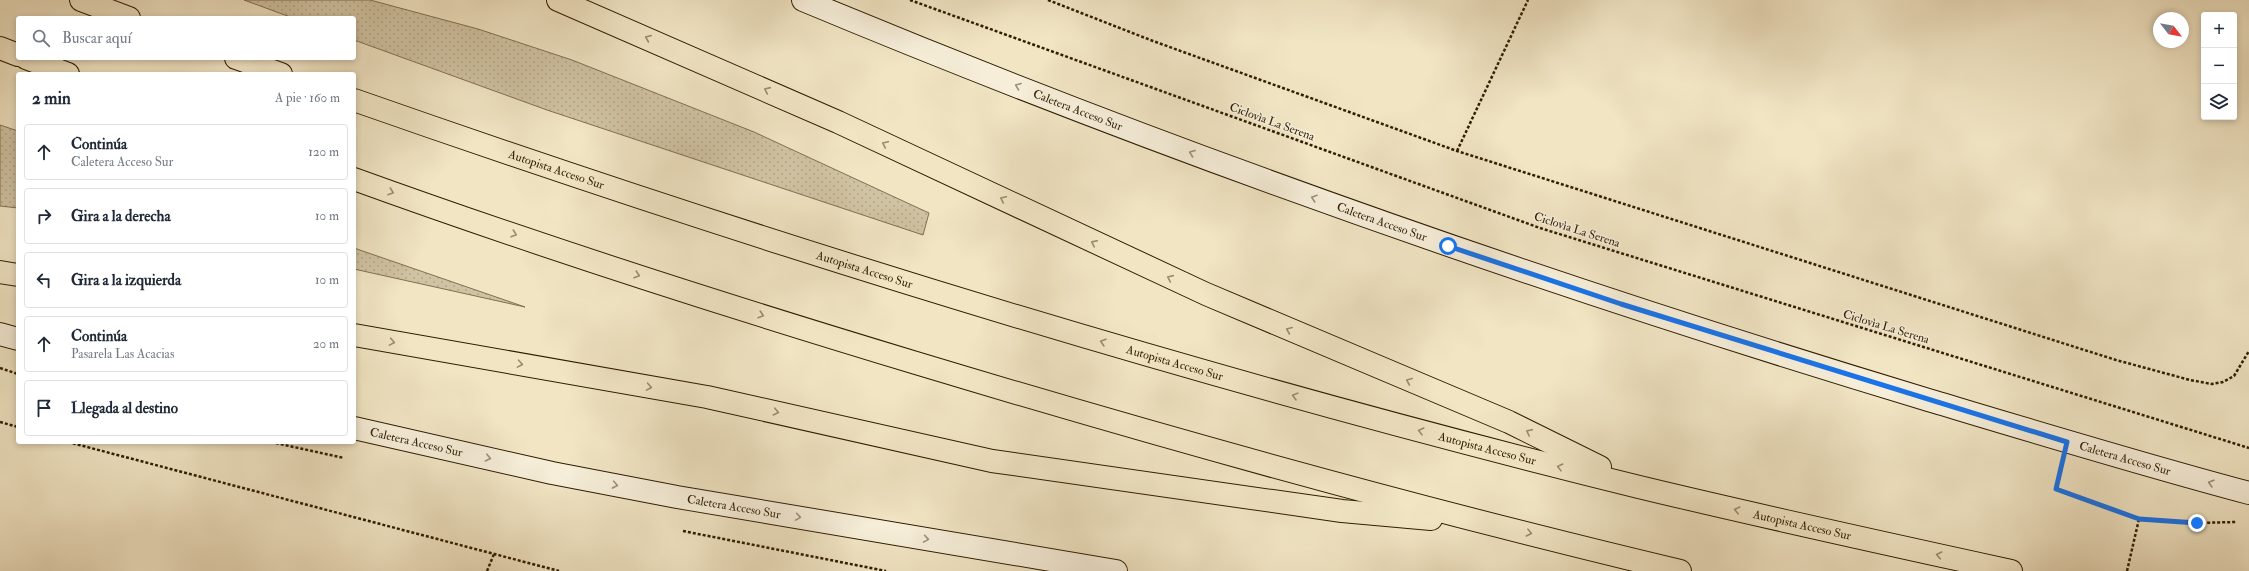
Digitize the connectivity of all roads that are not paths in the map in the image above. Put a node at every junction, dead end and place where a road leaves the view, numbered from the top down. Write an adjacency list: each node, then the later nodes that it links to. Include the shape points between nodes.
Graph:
1 (81, 0): 4 (highway)
2 (558, 0): 19 (highway, one-way to 2, via 1509,422 1206,294 838,122)
3 (803, 0): 20 (main road, Caletera Acceso Sur, one-way to 3, via 2067,442 1621,304 1448,246 1276,185 1105,120)
4 (124, 16)
5 (0, 48): 6 (highway)
6 (16, 54)
7 (31, 60): 9 (highway)
8 (242, 60): 10 (highway)
9 (63, 72)
10 (275, 72)
11 (356, 101): 19 (highway, Autopista Acceso Sur, one-way to 11, via 1182,365 955,298 505,153)
12 (356, 180): 21 (highway, one-way to 21, via 591,260 867,348 1257,462)
13 (0, 272): 14 (highway)
14 (16, 275)
15 (0, 334): 17 (main road)
16 (356, 336): 21 (highway, one-way to 21, via 708,397 992,461 1342,511)
17 (16, 338)
18 (356, 428): 22 (main road, Caletera Acceso Sur, one-way to 22, via 677,497)
19 (1638, 487): 24 (highway, Autopista Acceso Sur, one-way to 19, via 1802,526)
20 (2249, 494)
21 (1491, 524): 23 (highway, one-way to 23)
22 (1116, 571)
23 (1680, 571)
24 (2011, 571)

